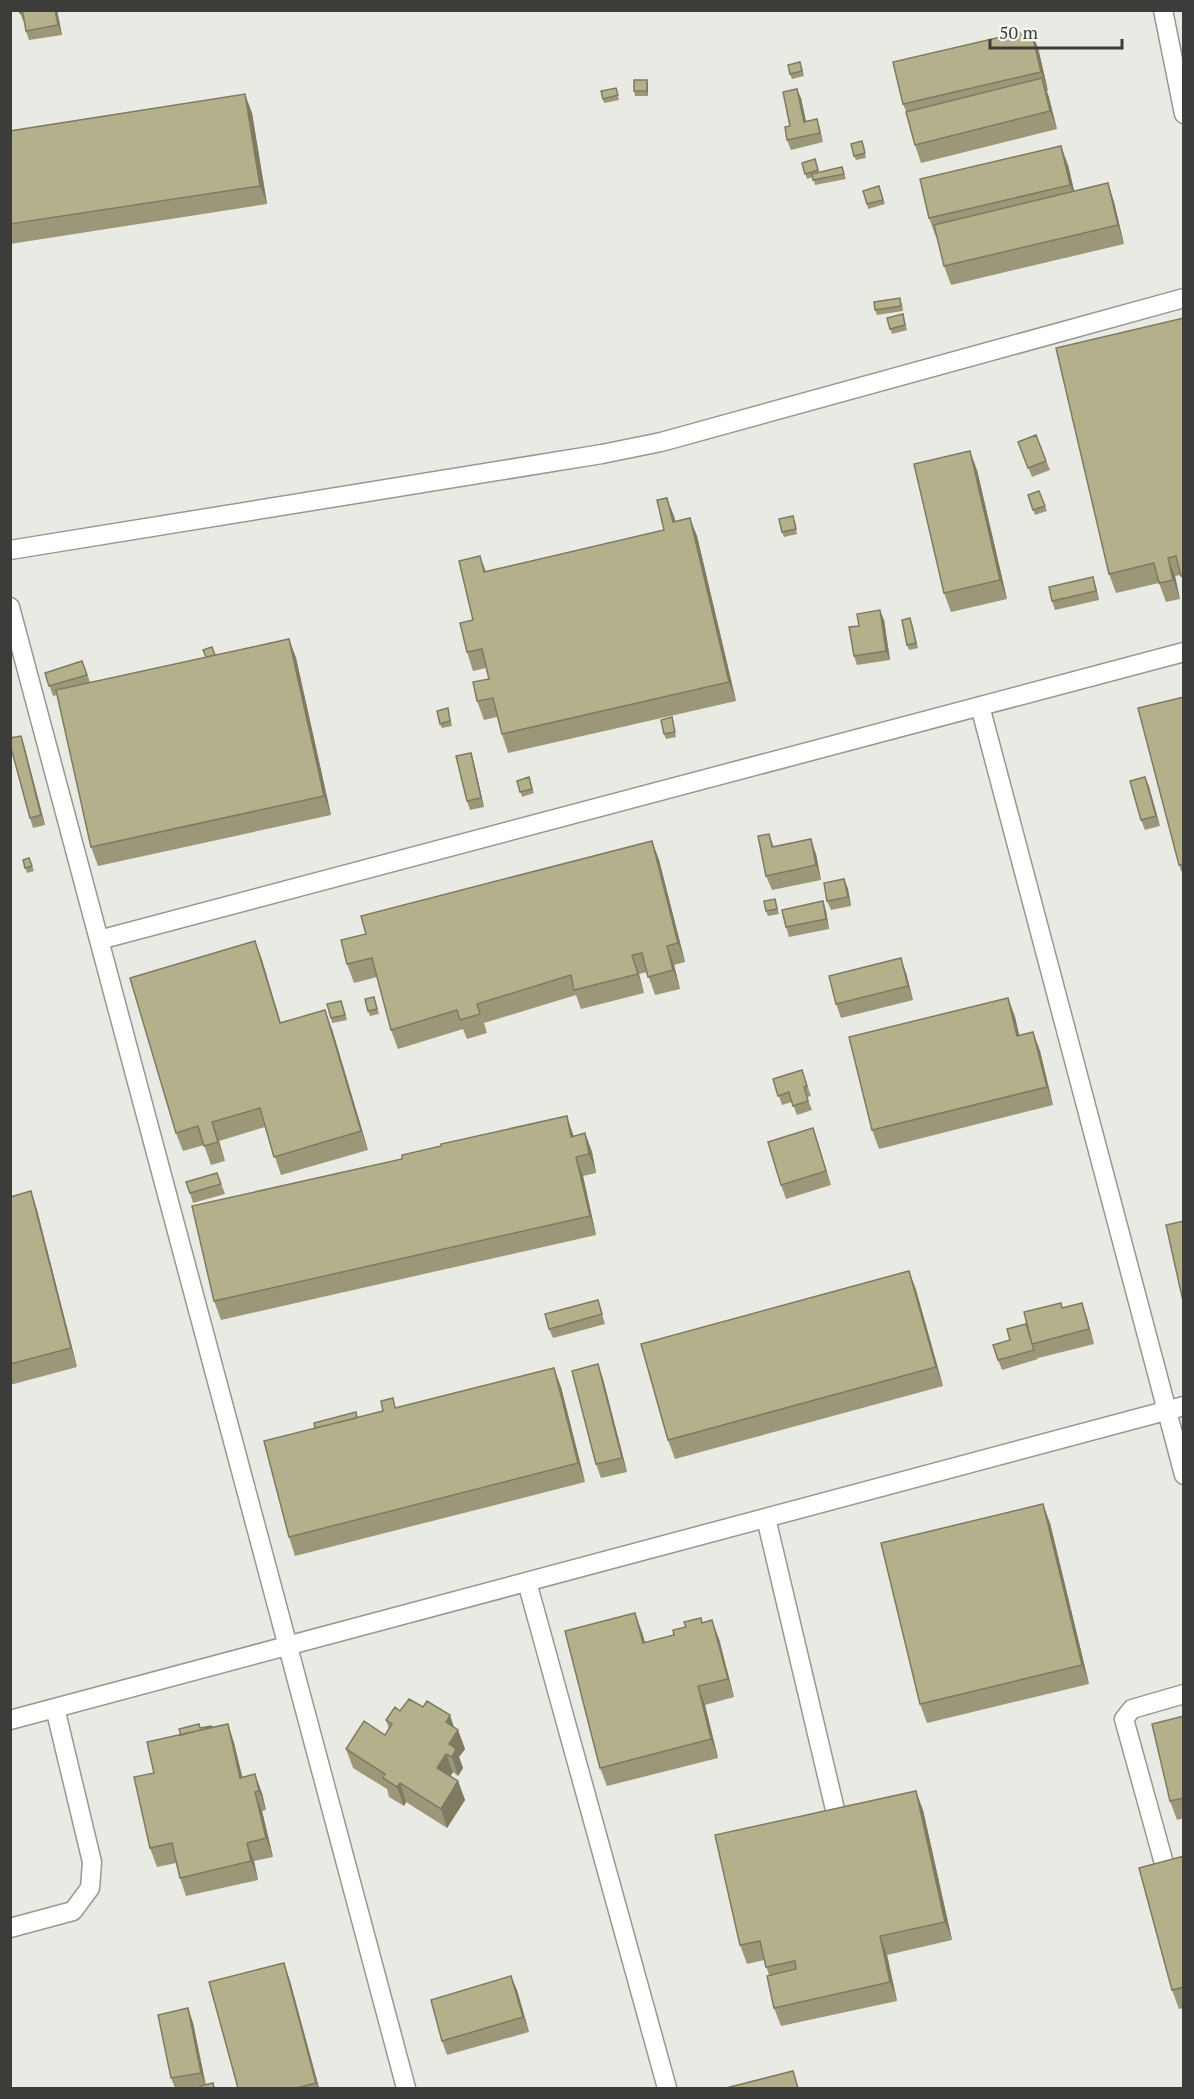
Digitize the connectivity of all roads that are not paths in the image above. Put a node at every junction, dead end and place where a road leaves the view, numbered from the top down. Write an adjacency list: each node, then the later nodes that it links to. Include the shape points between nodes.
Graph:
1 (1162, 10): 2 (street)
2 (1184, 114)
3 (1184, 298): 4 (street, via 661,442)
4 (10, 550)
5 (10, 607): 8 (street)
6 (1184, 652): 7 (street)
7 (980, 706): 8 (street); 9 (street)
8 (99, 940): 13 (street)
9 (1175, 1408): 10 (street); 11 (street)
10 (1184, 1475)
11 (766, 1518): 12 (street); 17 (street)
12 (527, 1582): 13 (street); 21 (street)
13 (288, 1646): 15 (street); 20 (street)
14 (1184, 1694): 18 (street, via 1132,1709 1124,1719)
15 (55, 1708): 16 (street); 19 (street, via 92,1862 90,1888 73,1911)
16 (10, 1720)
17 (837, 1818)
18 (1165, 1867)
19 (10, 1928)
20 (406, 2088)
21 (667, 2088)

